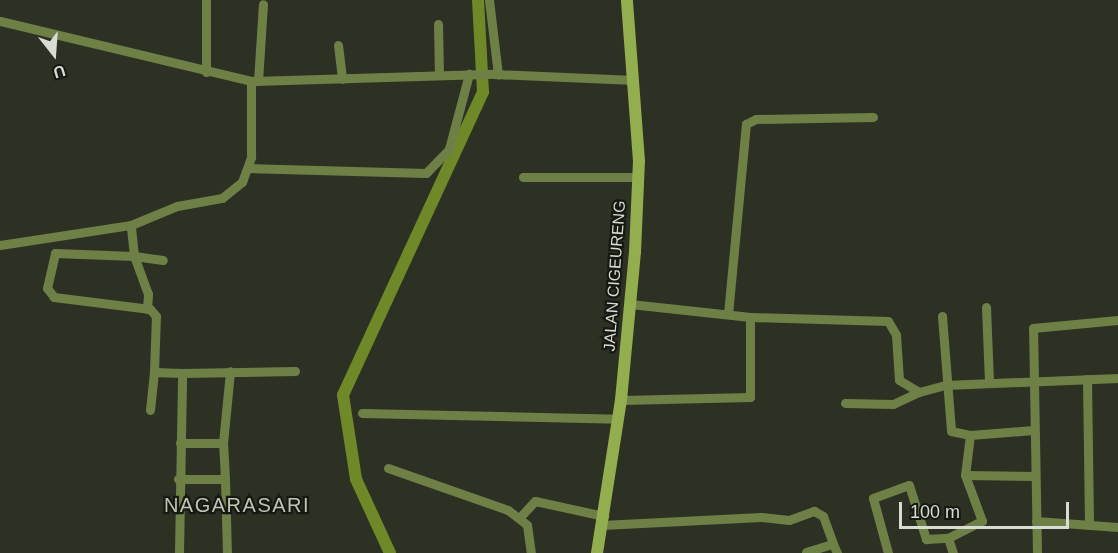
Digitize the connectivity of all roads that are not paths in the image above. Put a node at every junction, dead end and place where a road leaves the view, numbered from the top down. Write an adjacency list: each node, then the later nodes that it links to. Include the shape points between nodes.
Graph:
1 (206, 0): 8 (street)
2 (489, 0): 10 (street)
3 (627, 0): 13 (street, JALAN CIGEURENG)
4 (263, 4): 14 (street)
5 (0, 21): 8 (street)
6 (438, 24): 11 (street)
7 (338, 45): 12 (street)
8 (206, 72): 14 (street)
9 (474, 74): 10 (street); 11 (street); 16 (street, via 449,149 426,173)
10 (496, 74): 13 (street)
11 (439, 75): 12 (street)
12 (342, 79): 14 (street)
13 (634, 80): 18 (street, JALAN CIGEURENG)
14 (254, 81): 16 (street)
15 (873, 117): 26 (street, via 756,119 746,124)
16 (248, 168): 19 (street, via 242,182 222,198 177,206)
17 (523, 177): 18 (street)
18 (638, 177): 23 (street, JALAN CIGEURENG)
19 (131, 225): 20 (street); 21 (street)
20 (0, 245)
21 (134, 255): 22 (street); 25 (street, via 148,294); 25 (street, via 60,250 53,258 47,288 54,297)
22 (163, 260)
23 (630, 304): 26 (street); 40 (street, JALAN CIGEURENG)
24 (986, 307): 37 (street)
25 (147, 309): 32 (street, via 156,316)
26 (728, 314): 28 (street)
27 (942, 316): 38 (street)
28 (750, 317): 39 (street, via 888,321 896,335 900,383); 40 (street, via 750,397)
29 (1118, 320): 36 (street, via 1038,324 1033,328)
30 (230, 371): 31 (street); 33 (street); 48 (street)
31 (295, 371)
32 (154, 372): 33 (street); 42 (street)
33 (182, 373): 47 (street)
34 (1118, 378): 35 (street)
35 (1087, 379): 36 (street); 57 (street)
36 (1030, 381): 37 (street); 45 (street)
37 (989, 383): 38 (street)
38 (945, 385): 39 (street); 46 (street, via 949,429)
39 (919, 392): 41 (street, via 893,404)
40 (621, 400): 44 (street, JALAN CIGEURENG)
41 (845, 403)
42 (150, 410)
43 (362, 414): 44 (street)
44 (618, 419): 55 (street, JALAN CIGEURENG)
45 (1033, 430): 46 (street); 51 (street)
46 (970, 435): 50 (street)
47 (180, 443): 48 (street); 53 (street)
48 (223, 443): 52 (street)
49 (388, 468): 54 (street)
50 (965, 475): 51 (street); 59 (street, via 982,521)
51 (1034, 476): 56 (street)
52 (225, 478): 53 (street); 63 (street)
53 (178, 479): 62 (street)
54 (520, 517): 55 (street, via 535,501); 64 (street, via 528,530)
55 (603, 520): 60 (street, via 789,520 814,511 823,516); 65 (street, JALAN CIGEURENG)
56 (1036, 521): 57 (street); 68 (street)
57 (1089, 525): 58 (street)
58 (1118, 527)
59 (948, 538): 66 (street, via 926,539 911,487 903,485 873,498); 67 (street)
60 (835, 548): 61 (street)
61 (806, 552)
62 (179, 553)
63 (227, 553)
64 (531, 553)
65 (597, 553)
66 (888, 553)
67 (953, 553)
68 (1037, 553)

